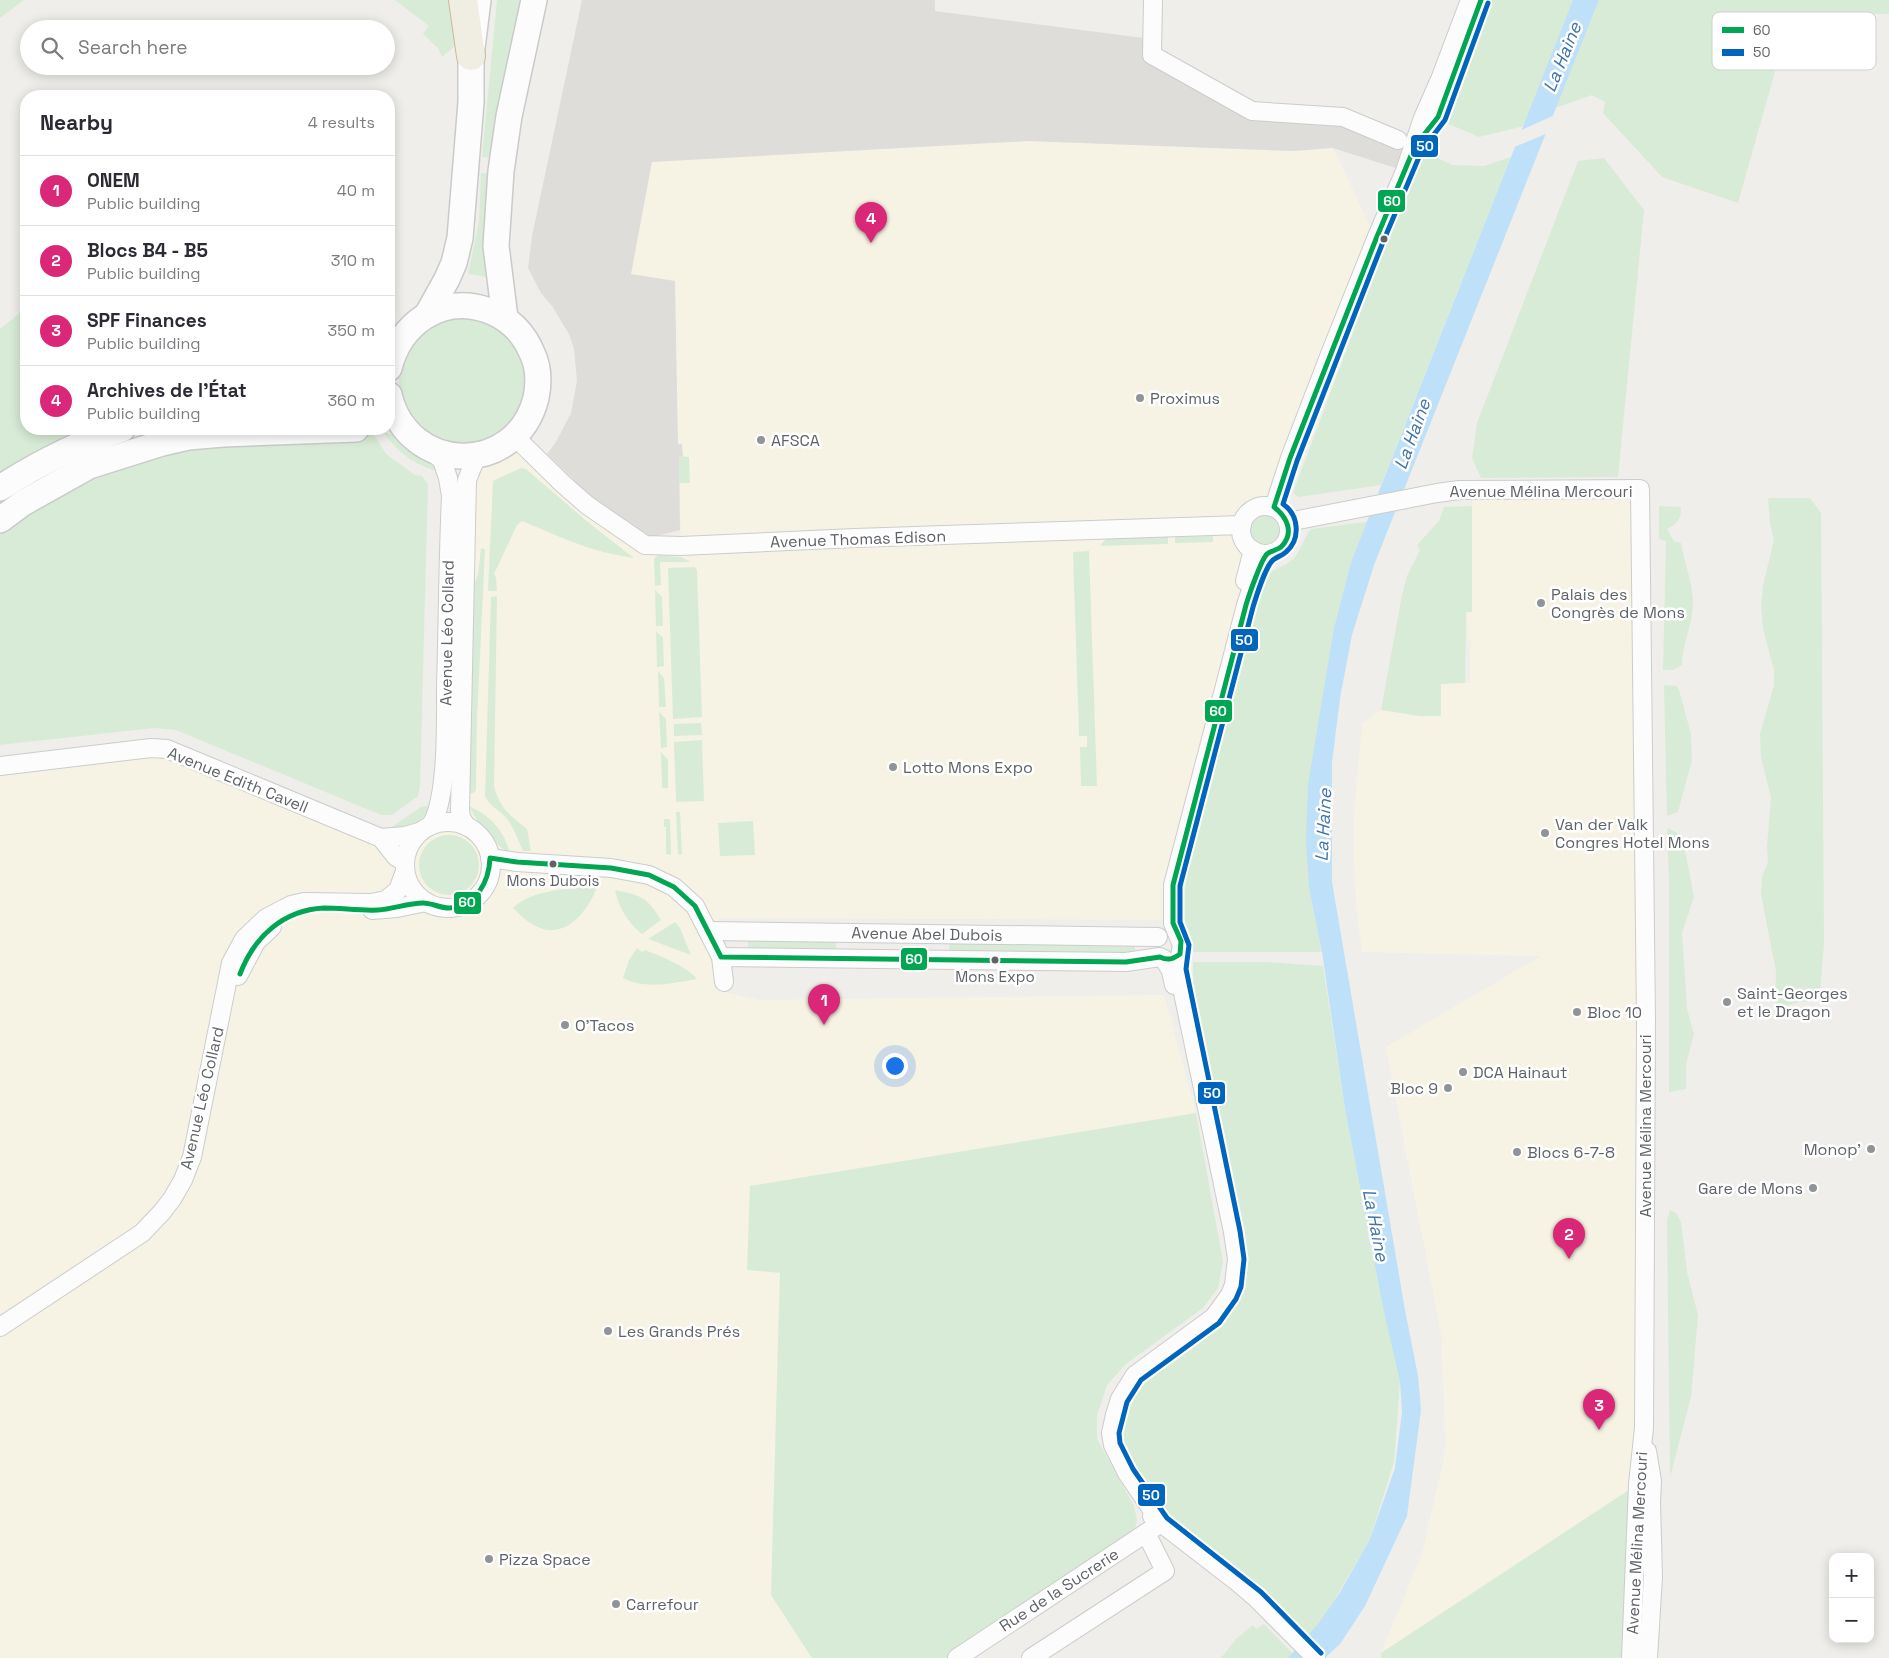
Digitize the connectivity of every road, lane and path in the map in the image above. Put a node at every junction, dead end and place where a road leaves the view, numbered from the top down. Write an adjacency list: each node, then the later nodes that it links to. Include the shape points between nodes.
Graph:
1 (463, 0): 7 (highway)
2 (478, 0): 7 (street)
3 (534, 0): 11 (street, via 509,116 501,171 496,246)
4 (1153, 0): 8 (street, via 1152,56 1252,111 1343,117)
5 (1470, 0): 9 (street, via 1422,118)
6 (1481, 0): 9 (street, via 1438,117)
7 (471, 56): 10 (street, via 471,102 460,238 454,263)
8 (1398, 140)
9 (1415, 146): 20 (street, via 1330,354)
10 (427, 314): 11 (street, via 446,307 467,306 487,309); 12 (street, via 412,325)
11 (505, 318): 16 (street, via 528,343 538,375 533,408)
12 (395, 348)
13 (395, 426): 17 (street)
14 (106, 435): 19 (street, via 61,452)
15 (211, 435): 21 (street, via 162,443 89,466)
16 (514, 436): 18 (street, via 497,448); 23 (street, Avenue Thomas Edison, via 587,505 645,545)
17 (426, 447): 18 (street, via 451,455); 27 (street, Avenue Léo Collard, via 442,460 451,496 445,744 440,798 435,818)
18 (477, 455): 26 (street, Avenue Léo Collard, via 467,480 460,804)
19 (0, 488)
20 (1274, 507): 22 (street); 23 (street, via 1267,505 1254,509 1244,518)
21 (0, 520)
22 (1288, 522): 24 (street, via 1290,529 1286,543 1274,552); 38 (street, Avenue Mélina Mercouri, via 1459,490 1640,489 1646,1020)
23 (1242, 525): 24 (street, via 1243,539)
24 (1260, 552): 33 (street, via 1194,768 1167,884)
25 (0, 766): 28 (street, Avenue Edith Cavell, via 142,749 167,749)
26 (466, 826): 27 (street, via 443,822); 29 (street, via 480,836)
27 (425, 829): 28 (street, Avenue Edith Cavell, via 405,836); 30 (street, via 407,850)
28 (381, 838): 30 (street)
29 (490, 858): 31 (street, via 488,880 474,899 450,908); 32 (street, via 611,868 649,875 679,890 696,906)
30 (405, 867): 31 (street, via 409,884); 36 (street, Avenue Léo Collard, via 398,890 386,900 371,903 304,902 266,918 239,945)
31 (426, 902): 36 (street, Avenue Léo Collard, via 380,910 310,909 294,914 276,924 256,942 240,974)
32 (708, 931): 33 (street, Avenue Abel Dubois); 34 (street)
33 (1164, 945): 34 (street, Avenue Abel Dubois, via 1126,962); 39 (street, via 1178,969 1237,1259 1234,1285 1220,1310 1135,1375 1120,1399 1111,1433 1113,1445)
34 (721, 957): 35 (street)
35 (724, 982)
36 (225, 990): 37 (street, Avenue Léo Collard, via 192,1157 172,1199 136,1237)
37 (0, 1327)
38 (1644, 1428): 44 (street, Avenue Mélina Mercouri, via 1638,1484); 45 (street, Avenue Mélina Mercouri, via 1652,1481)
39 (1161, 1523): 40 (street, Rue de la Sucrerie); 43 (street, via 1235,1580)
40 (1146, 1533): 41 (street, Rue de la Sucrerie); 42 (street, via 1165,1571)
41 (956, 1658)
42 (1031, 1658)
43 (1316, 1658)
44 (1631, 1658)
45 (1648, 1658)

